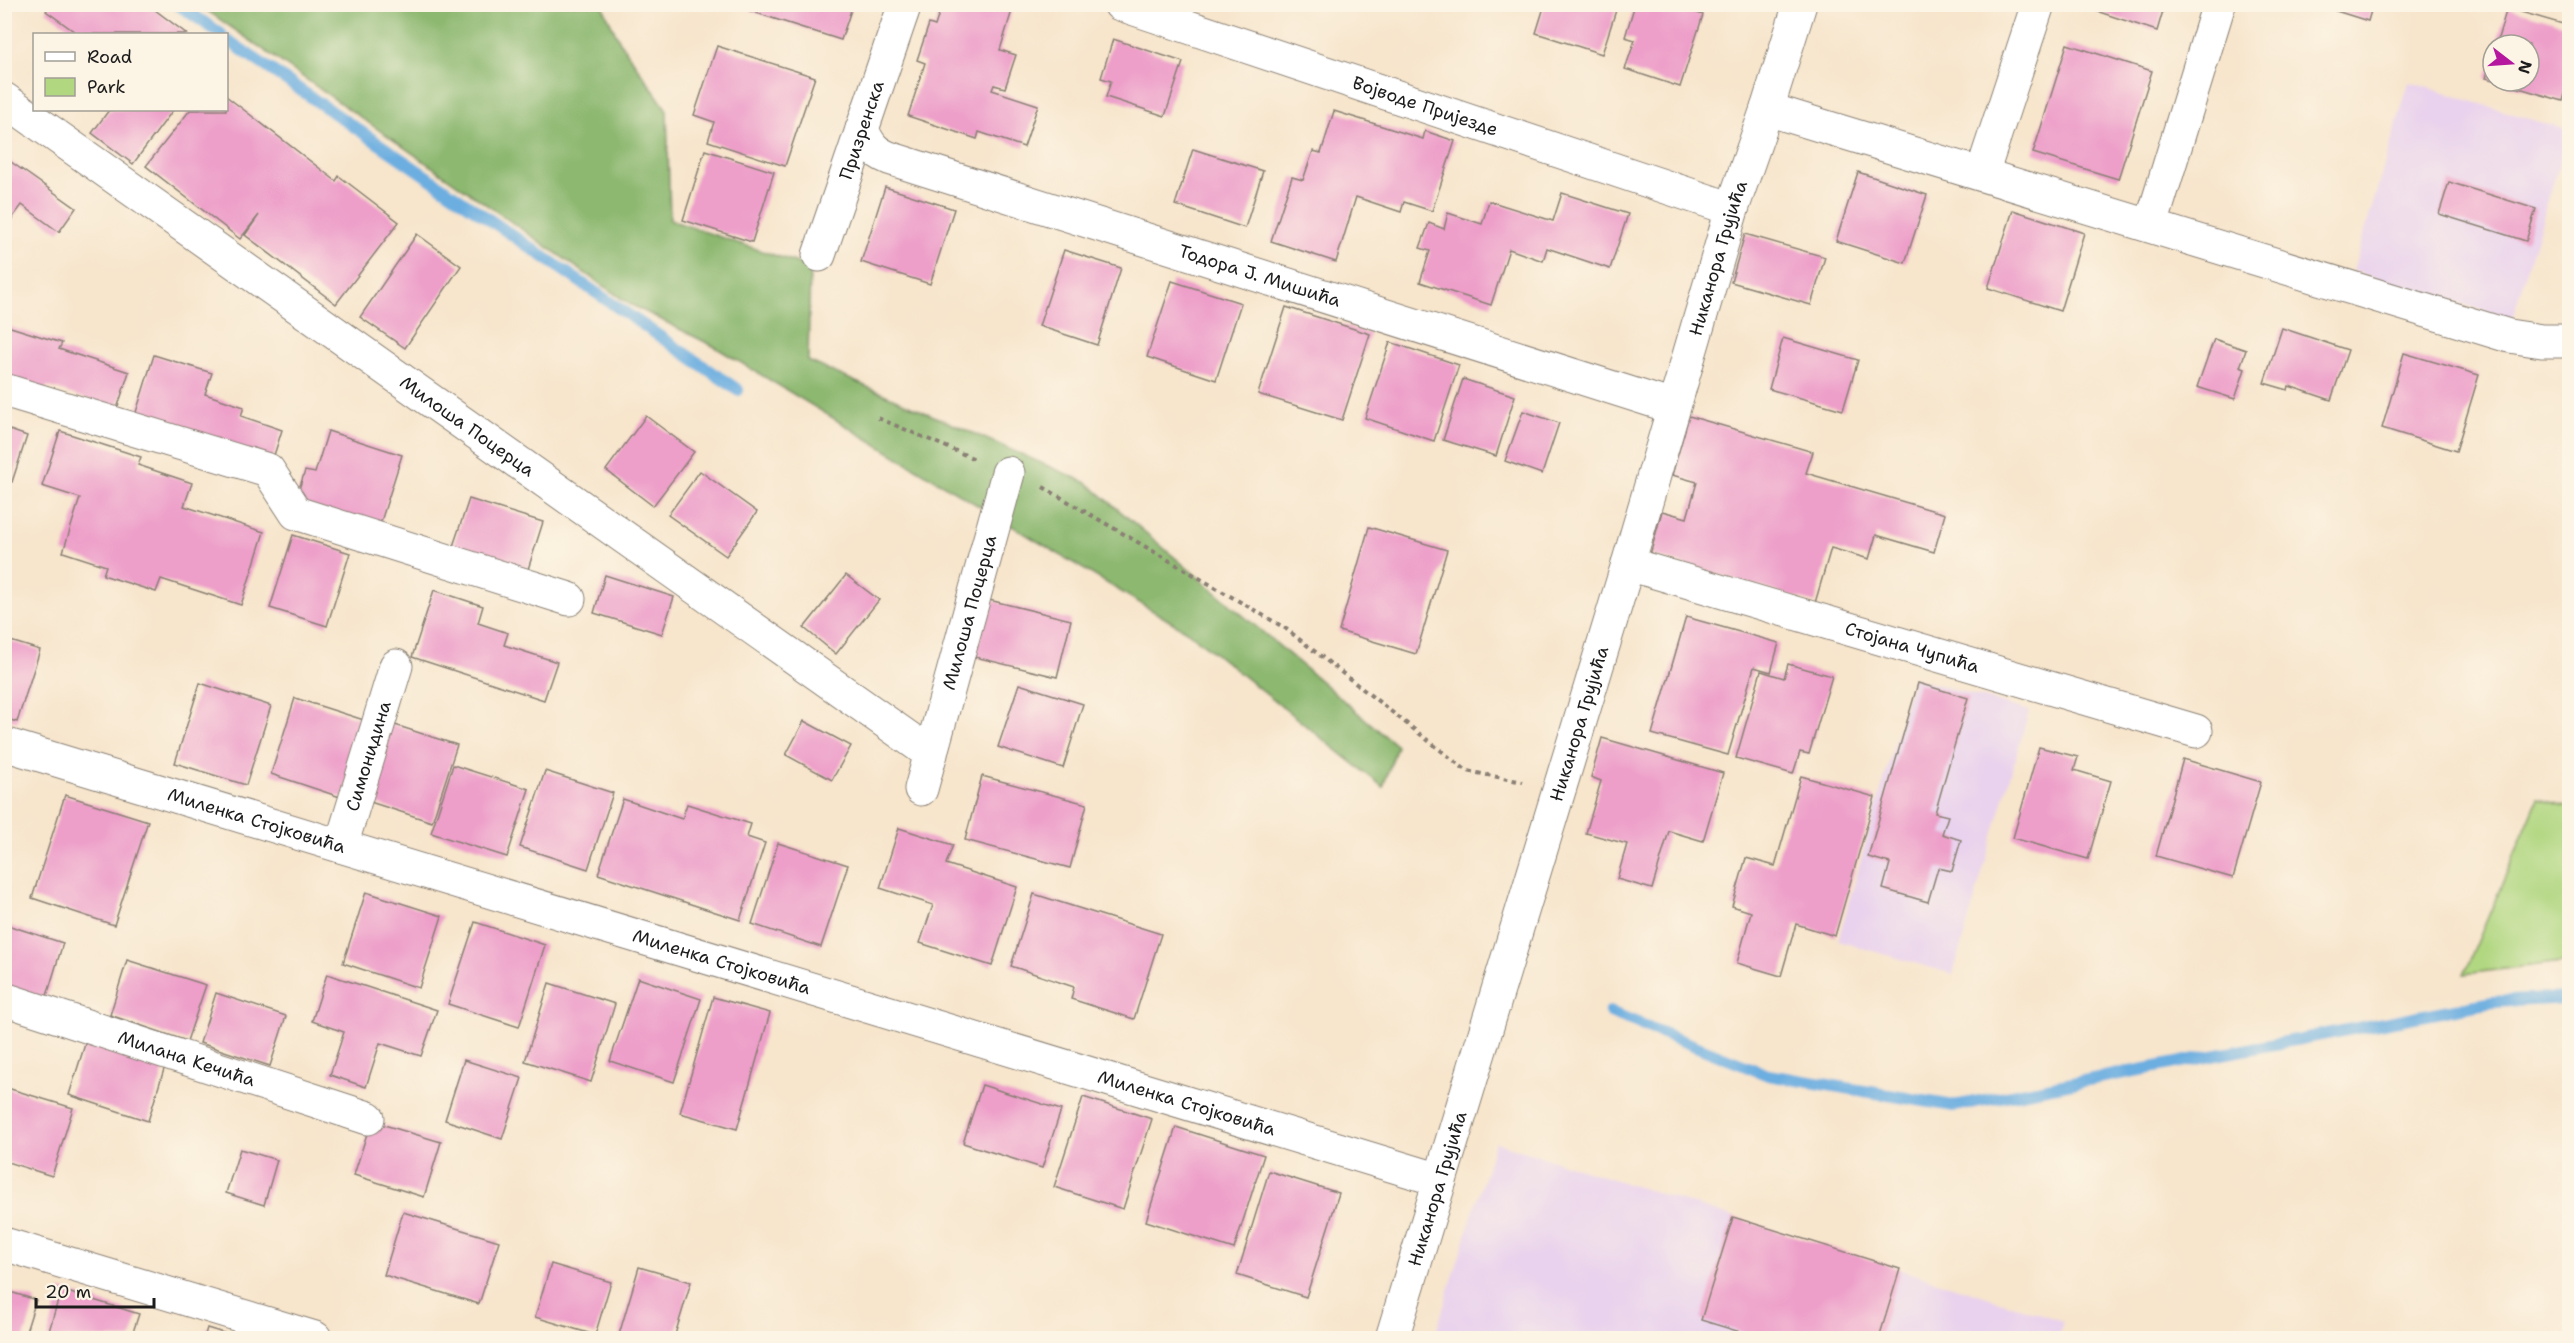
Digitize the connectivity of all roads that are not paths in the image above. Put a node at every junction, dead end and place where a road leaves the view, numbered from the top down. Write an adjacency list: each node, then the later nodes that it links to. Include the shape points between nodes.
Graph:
1 (906, 4): 8 (street, Призренска)
2 (1120, 4): 10 (street, Војводе Пријезде)
3 (1800, 4): 7 (street, Никанора Грујића)
4 (2038, 4): 9 (street)
5 (2219, 4): 11 (street)
6 (4, 99): 22 (street, Милоша Поцерца)
7 (1767, 109): 9 (street); 10 (street, Никанора Грујића)
8 (862, 129): 12 (street, Призренска); 15 (street, Тодора Ј. Мишића, via 867,143 889,158)
9 (1982, 174): 11 (street)
10 (1732, 209): 15 (street, Никанора Грујића)
11 (2151, 225): 13 (street, via 2509,336)
12 (819, 255)
13 (2570, 341)
14 (4, 390): 18 (street, via 268,470 296,513)
15 (1673, 407): 17 (street, Никанора Грујића)
16 (1008, 473): 22 (street, Милоша Поцерца)
17 (1628, 564): 20 (street, Стојана Чупића); 27 (street, Никанора Грујића)
18 (569, 599)
19 (396, 666): 24 (street, Симонидина)
20 (2196, 731)
21 (4, 744): 24 (street, Миленка Стојковића)
22 (931, 754): 23 (street, Милоша Поцерца)
23 (921, 789)
24 (341, 846): 27 (street, Миленка Стојковића)
25 (4, 999): 26 (street, Милана Кечића)
26 (368, 1118)
27 (1440, 1180): 30 (street, Никанора Грујића)
28 (4, 1244): 29 (street)
29 (315, 1338)
30 (1392, 1338)

